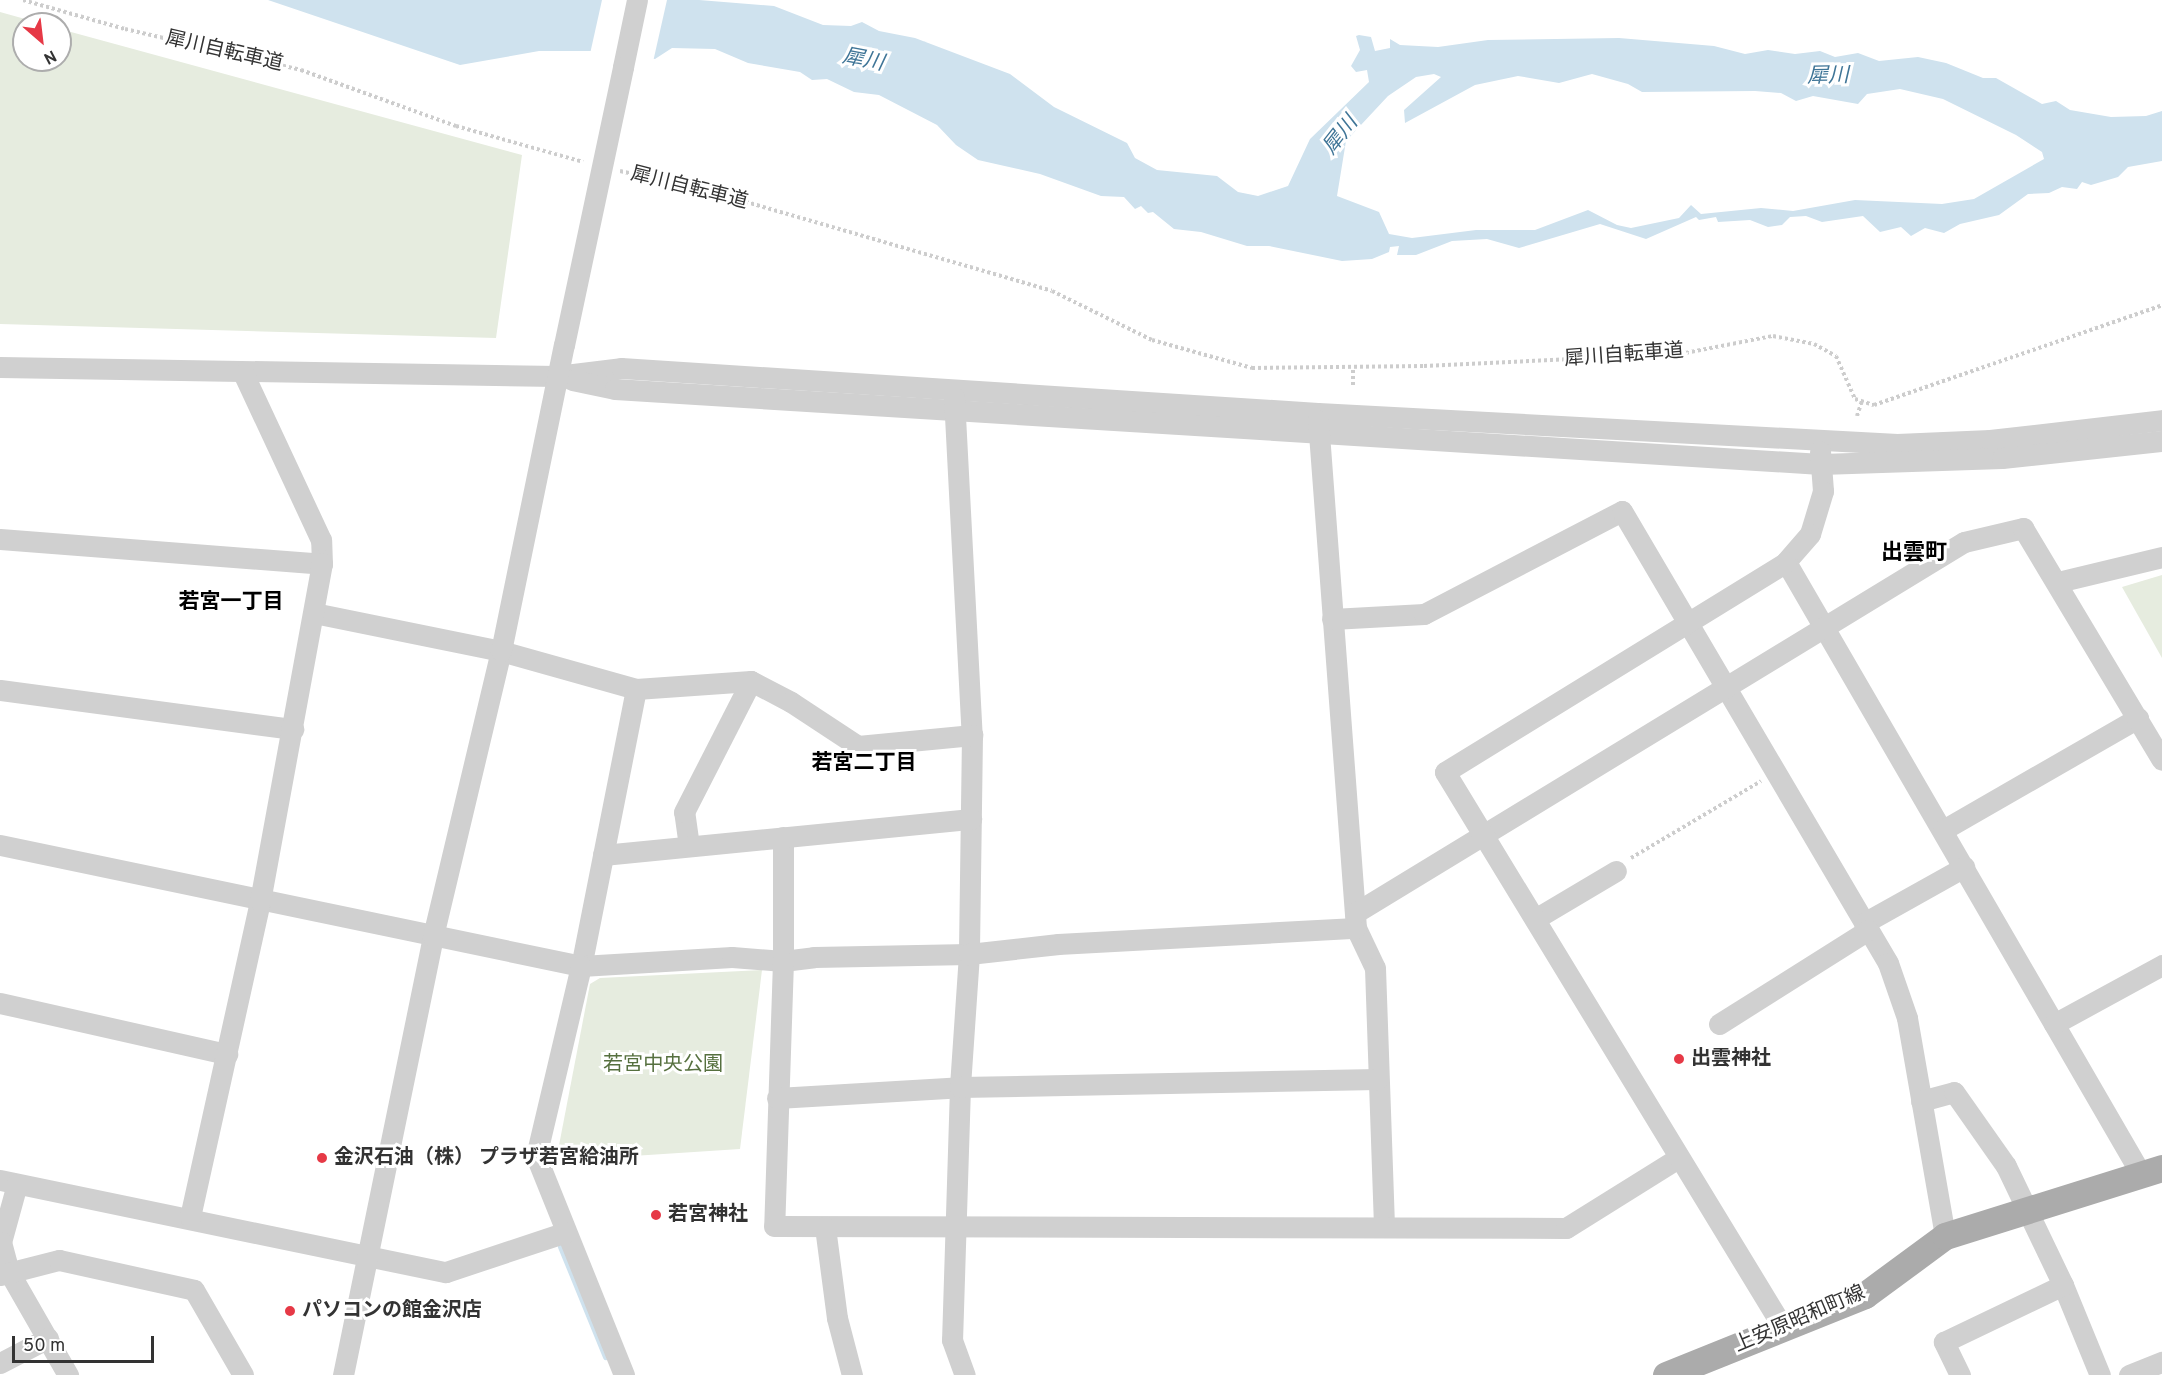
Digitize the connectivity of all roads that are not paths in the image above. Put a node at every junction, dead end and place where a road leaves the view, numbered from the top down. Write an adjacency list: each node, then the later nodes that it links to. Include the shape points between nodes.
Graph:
1 (637, 0): 4 (street, bridge)
2 (0, 367): 3 (street)
3 (243, 373): 4 (street); 14 (street, via 321,540)
4 (557, 376): 5 (street, via 621,368); 20 (street)
5 (954, 401): 7 (street); 27 (street)
6 (2162, 420): 8 (street, via 1990,440 1896,444)
7 (1318, 423): 8 (street); 10 (street); 17 (street)
8 (1820, 441): 10 (street)
9 (2162, 441): 10 (street, via 2002,458)
10 (1821, 464): 13 (street, via 1822,490 1810,534)
11 (0, 539): 14 (street)
12 (2162, 557): 15 (street)
13 (1786, 562): 18 (street); 19 (street)
14 (322, 564): 16 (street)
15 (2058, 582): 19 (street, via 2023,528 1964,542); 25 (street)
16 (314, 613): 20 (street); 26 (street)
17 (1332, 619): 18 (street, via 1424,614 1622,511); 40 (street)
18 (1689, 622): 22 (street); 32 (street, via 1445,772)
19 (1826, 627): 22 (street); 30 (street)
20 (501, 651): 23 (street); 42 (street)
21 (751, 681): 23 (street); 27 (street, via 800,707 858,746); 34 (street, via 684,812)
22 (1727, 686): 32 (street); 41 (street)
23 (636, 689): 35 (street)
24 (0, 690): 26 (street)
25 (2138, 718): 28 (street); 30 (street)
26 (293, 729): 38 (street)
27 (972, 735): 29 (street)
28 (2162, 760)
29 (971, 819): 31 (street); 43 (street)
30 (1943, 830): 36 (street)
31 (783, 837): 34 (street); 44 (street)
32 (1482, 838): 39 (street); 40 (street)
33 (0, 845): 38 (street)
34 (689, 846): 35 (street)
35 (603, 855): 46 (street)
36 (1964, 867): 41 (street); 49 (street)
37 (1616, 871): 39 (street)
38 (260, 901): 42 (street); 50 (street)
39 (1535, 919): 55 (street)
40 (1356, 920): 43 (street); 51 (street, via 1375,968)
41 (1866, 926): 48 (street); 54 (street, via 1888,963 1907,1018)
42 (433, 936): 46 (street); 65 (street)
43 (969, 954): 44 (street); 52 (street)
44 (783, 961): 46 (street, via 732,957); 53 (street)
45 (2162, 965): 49 (street)
46 (581, 966): 63 (street, via 536,1156)
47 (0, 1003): 50 (street)
48 (1719, 1024)
49 (2054, 1024): 56 (street)
50 (227, 1054): 59 (street)
51 (1377, 1079): 52 (street); 60 (street)
52 (960, 1087): 53 (street); 62 (street)
53 (777, 1098): 61 (street, via 774,1226)
54 (1921, 1101): 58 (street, via 1954,1092 2006,1166); 64 (street)
55 (1678, 1158): 60 (street, via 1566,1228); 68 (street)
56 (2151, 1171): 58 (main road, 上安原昭和町線)
57 (8, 1182): 59 (street); 66 (street, via 1,1242)
58 (2028, 1212): 64 (main road, 上安原昭和町線); 67 (street)
59 (190, 1217): 65 (street)
60 (1384, 1225): 62 (street)
61 (825, 1227): 62 (street); 76 (street, via 837,1318)
62 (957, 1227): 77 (street, via 952,1340)
63 (566, 1232): 65 (street, via 446,1272); 75 (street)
64 (1945, 1236): 68 (main road, 上安原昭和町線, via 1865,1295)
65 (367, 1258): 74 (street)
66 (5, 1273): 69 (street); 73 (street, via 59,1260 194,1290)
67 (2063, 1285): 79 (street, via 1944,1342); 80 (street)
68 (1784, 1329): 78 (main road, 上安原昭和町線)
69 (48, 1338): 70 (street); 72 (street)
70 (0, 1363)
71 (2161, 1366): 81 (street)
72 (68, 1375)
73 (243, 1375)
74 (343, 1375)
75 (624, 1375)
76 (852, 1375)
77 (965, 1375)
78 (1666, 1375)
79 (1960, 1375)
80 (2100, 1375)
81 (2129, 1375)

